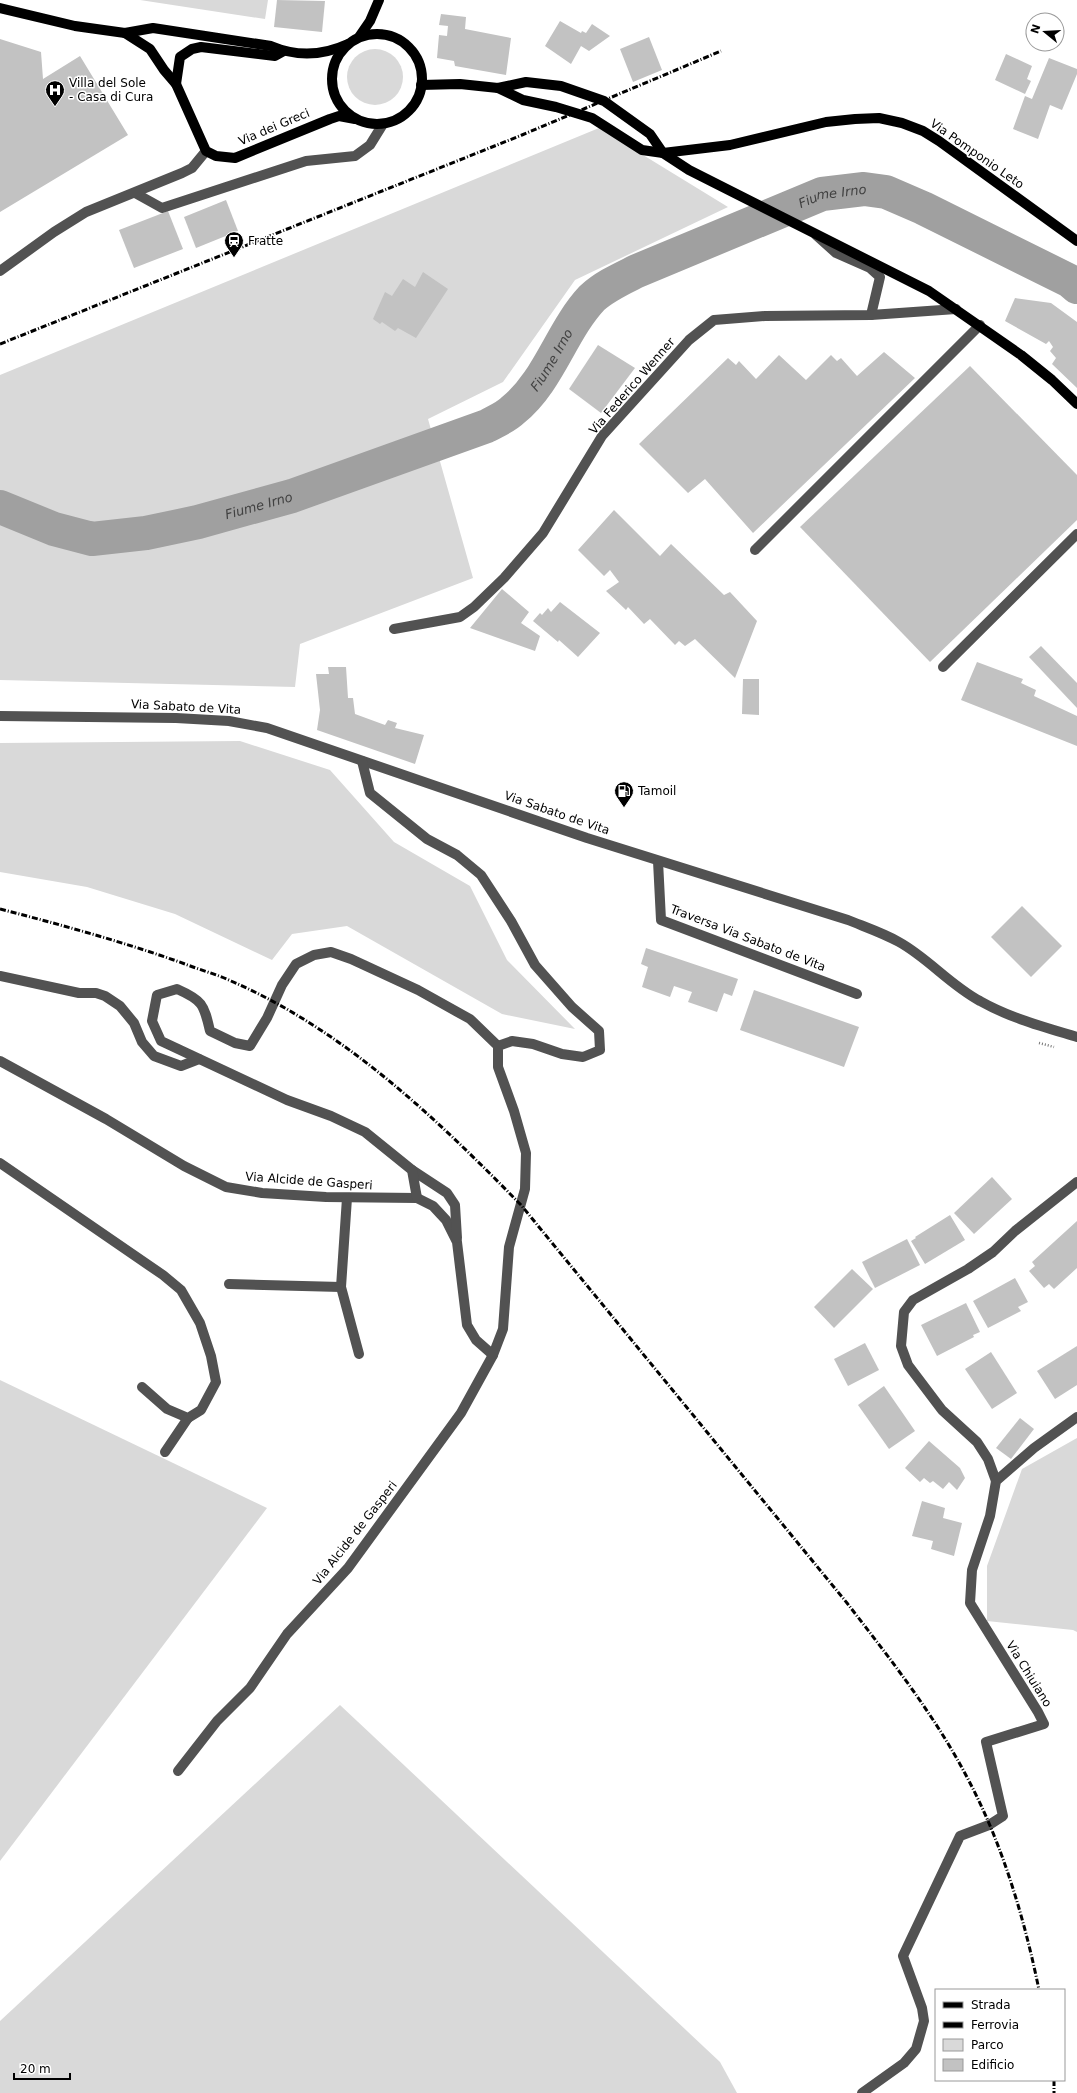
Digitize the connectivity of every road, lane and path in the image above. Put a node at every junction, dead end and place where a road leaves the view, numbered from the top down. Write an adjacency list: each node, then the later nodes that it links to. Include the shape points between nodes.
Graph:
1 (378, 0): 4 (main road, via 370,21)
2 (0, 8): 3 (main road, via 75,26)
3 (125, 33): 6 (main road, via 153,28 271,46); 7 (main road, via 150,49)
4 (359, 37): 5 (main road); 8 (main road, via 372,33 386,34 410,47 422,72)
5 (348, 44): 6 (main road, via 322,53); 10 (main road, via 335,62 332,83 339,104)
6 (284, 51): 7 (main road, via 275,56 214,48 192,49 180,57)
7 (176, 84): 12 (main road)
8 (421, 86): 9 (main road, via 460,84); 11 (main road, via 417,99 408,111 397,119)
9 (498, 88): 13 (main road, via 523,100 592,118 642,150); 13 (main road, via 526,82 561,86 604,101 650,134)
10 (355, 118): 11 (main road); 12 (main road, Via dei Greci, via 339,116 317,123 235,158 216,156)
11 (383, 124): 14 (street, via 370,145 355,156 306,161 162,208)
12 (206, 151): 14 (street, via 192,168)
13 (663, 153): 15 (main road, via 689,170); 16 (main road, Via Pomponio Leto, via 730,145 826,122 879,118 923,131)
14 (135, 193): 17 (street, via 79,216)
15 (814, 233): 18 (main road, via 929,291); 19 (street, via 836,253 870,268 879,275)
16 (1077, 241)
17 (0, 271)
18 (956, 309): 19 (street, Via Federico Wenner); 20 (main road)
19 (871, 315): 24 (street, Via Federico Wenner, via 765,316 714,320 701,329 644,388 602,436 543,533 504,578 474,607 460,616)
20 (980, 326): 21 (main road, via 1052,380); 23 (street)
21 (1077, 404)
22 (1077, 534): 25 (street)
23 (755, 550)
24 (394, 629)
25 (943, 667)
26 (0, 716): 27 (street, Via Sabato de Vita, via 229,721 267,728)
27 (362, 761): 28 (street, Via Sabato de Vita); 32 (street, via 370,793 427,839 457,855 481,875 535,965 572,1007 599,1030 600,1050 582,1057 512,1041)
28 (658, 861): 30 (street, Traversa Via Sabato de Vita, via 661,920); 31 (street, Via Sabato de Vita, via 848,920 881,933 911,950 979,1001 1000,1011)
29 (0, 976): 33 (street, via 105,996 120,1006 134,1024 142,1042 154,1056 181,1066)
30 (857, 994)
31 (1077, 1037)
32 (498, 1046): 33 (street, via 470,1019 418,990 331,952 314,955 296,964 250,1046 235,1043 210,1031 206,1011 195,997 176,989 157,995 152,1021 161,1041); 44 (street, Via Alcide de Gasperi, via 498,1067 526,1153 525,1189 509,1248 503,1328)
33 (199, 1060): 36 (street, via 365,1132)
34 (0, 1061): 38 (street, Via Alcide de Gasperi, via 106,1119 184,1166 226,1187 262,1193)
35 (0, 1162): 47 (street, via 163,1274 181,1290 200,1323 216,1382 201,1410)
36 (412, 1170): 39 (street); 40 (street, via 447,1193 455,1205)
37 (1077, 1182): 49 (street, via 1015,1231 993,1252 913,1300 904,1312 900,1346 908,1365 942,1410 977,1442 988,1459)
38 (347, 1198): 39 (street, Via Alcide de Gasperi); 42 (street)
39 (417, 1198): 40 (street, Via Alcide de Gasperi, via 433,1206 446,1220)
40 (457, 1242): 44 (street, Via Alcide de Gasperi, via 467,1325 476,1340)
41 (229, 1284): 42 (street)
42 (341, 1287): 43 (street)
43 (359, 1354)
44 (493, 1355): 50 (street, Via Alcide de Gasperi, via 461,1413 348,1568 287,1634 250,1688 217,1721)
45 (142, 1387): 47 (street, via 167,1409)
46 (1077, 1417): 49 (street, via 1034,1448)
47 (188, 1418): 48 (street)
48 (165, 1452)
49 (996, 1481): 51 (street, Via Chiuiano, via 990,1516 972,1570 970,1603 1044,1724 986,1742 1003,1816 989,1825 960,1836 903,1956 922,2008 924,2021 916,2049 904,2063)
50 (178, 1771)
51 (862, 2093)

